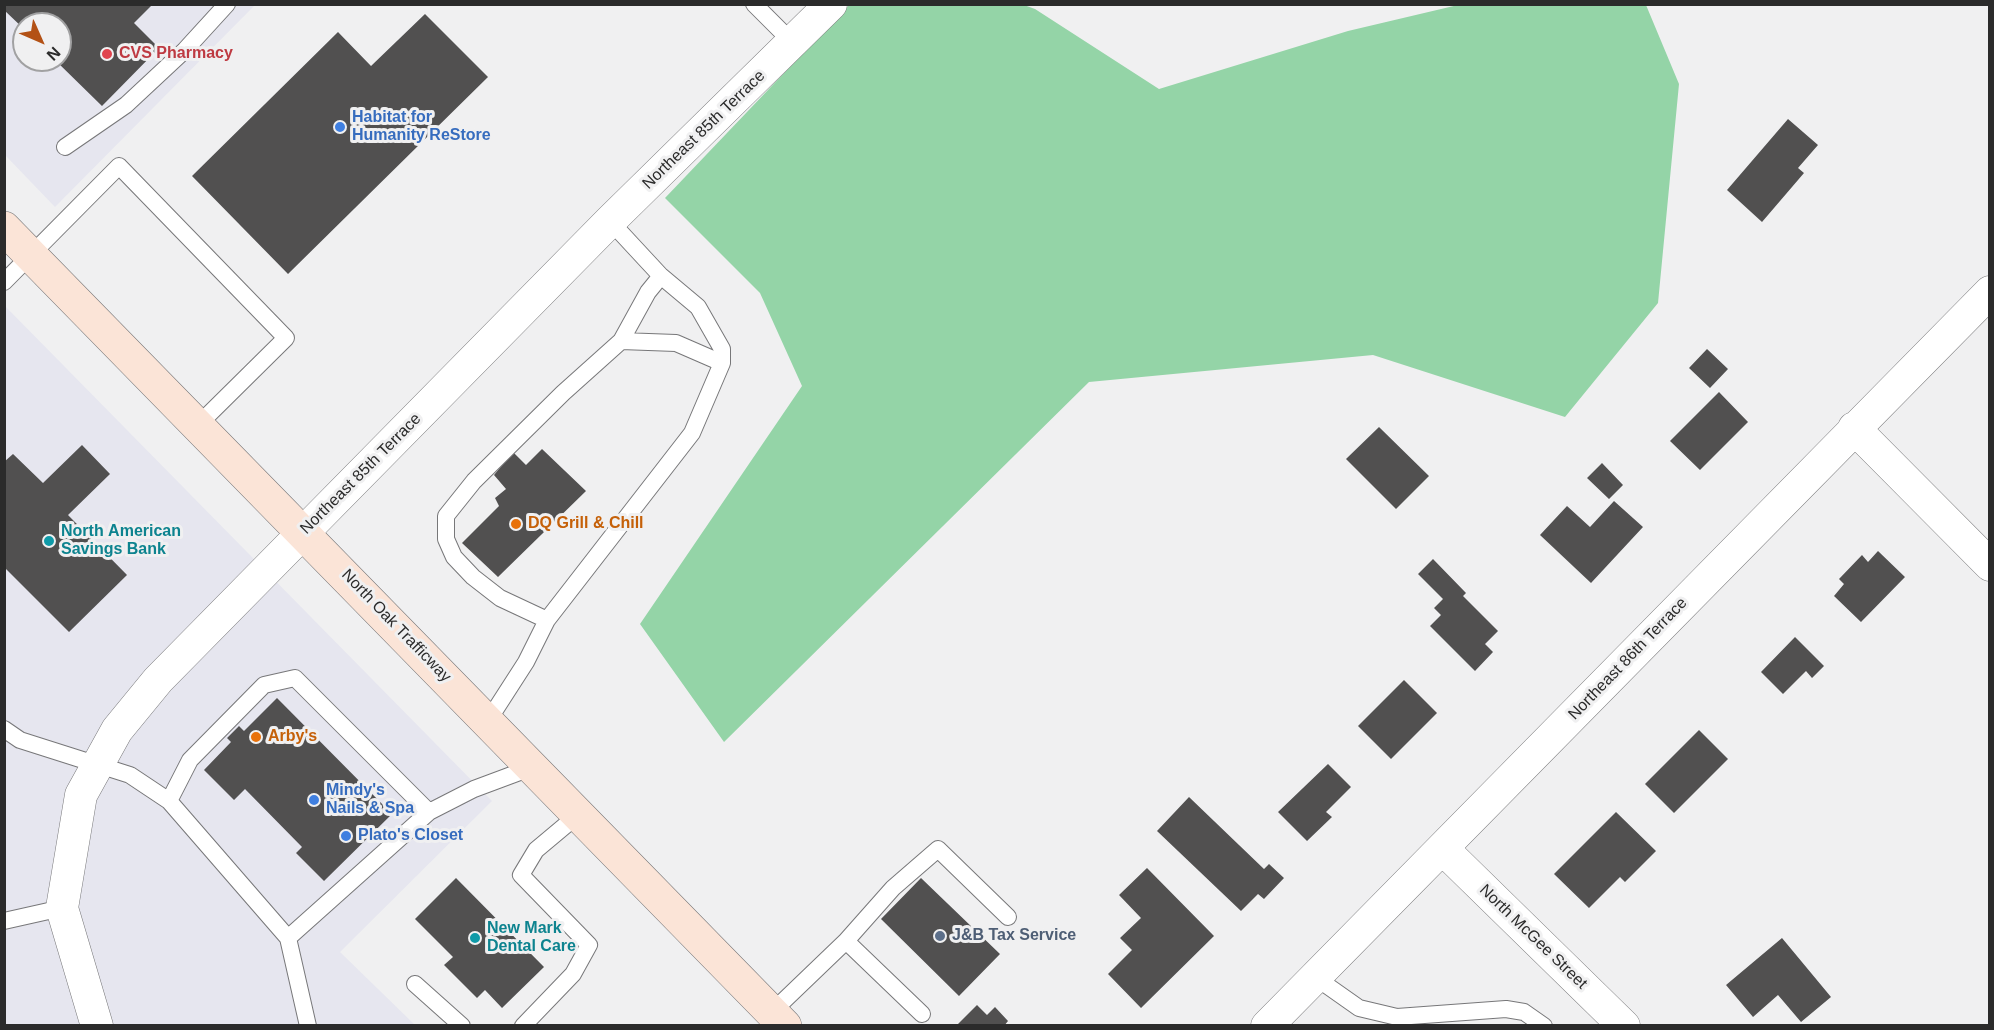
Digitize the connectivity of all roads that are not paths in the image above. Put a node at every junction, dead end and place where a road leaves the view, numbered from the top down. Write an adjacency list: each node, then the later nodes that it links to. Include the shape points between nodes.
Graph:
1 (227, 4): 5 (lane, via 126,105)
2 (754, 4): 4 (lane)
3 (831, 4): 4 (street, Northeast 85th Terrace)
4 (793, 43): 6 (street, Northeast 85th Terrace)
5 (65, 147)
6 (610, 221): 9 (lane); 16 (street, Northeast 85th Terrace)
7 (4, 228): 8 (main road, North Oak Trafficway)
8 (33, 255): 10 (lane); 14 (main road, North Oak Trafficway); 14 (lane, via 119,166 286,338)
9 (662, 276): 12 (lane, via 648,292); 13 (lane, via 698,307 722,349)
10 (4, 282)
11 (1989, 292): 15 (street, Northeast 86th Terrace)
12 (621, 341): 13 (lane, via 676,343); 18 (lane, via 474,481 446,516 446,539 454,557 473,577 500,598)
13 (722, 363): 18 (lane, via 692,433)
14 (198, 425): 16 (main road, North Oak Trafficway)
15 (1854, 428): 17 (street); 26 (street, Northeast 86th Terrace)
16 (304, 532): 19 (main road, North Oak Trafficway); 21 (street, Northeast 85th Terrace, via 158,680 117,730)
17 (1989, 565)
18 (547, 620): 19 (lane, via 526,662)
19 (488, 721): 22 (main road, North Oak Trafficway)
20 (4, 729): 21 (lane, via 20,740)
21 (99, 764): 23 (lane, via 130,775); 27 (street, Northeast 85th Terrace, via 81,795)
22 (533, 767): 24 (lane, via 474,789); 25 (main road, North Oak Trafficway)
23 (169, 801): 24 (lane, via 190,760 264,685 295,678); 30 (lane)
24 (429, 812): 30 (lane)
25 (579, 814): 35 (main road, North Oak Trafficway); 39 (lane, via 536,850 521,875 589,945 573,974)
26 (1443, 849): 32 (street, Northeast 86th Terrace); 42 (street, North McGee Street)
27 (62, 908): 29 (lane); 36 (street, Northeast 85th Terrace)
28 (1008, 917): 31 (lane, via 938,849 893,888)
29 (4, 921)
30 (288, 938): 37 (lane)
31 (846, 941): 34 (lane); 35 (lane)
32 (1315, 977): 40 (street, Northeast 86th Terrace); 41 (lane, via 1359,1008 1397,1017 1506,1009 1524,1012)
33 (415, 984): 38 (lane)
34 (922, 1014)
35 (778, 1019)
36 (97, 1026)
37 (308, 1026)
38 (462, 1026)
39 (523, 1026)
40 (1267, 1026)
41 (1544, 1026)
42 (1624, 1026)

